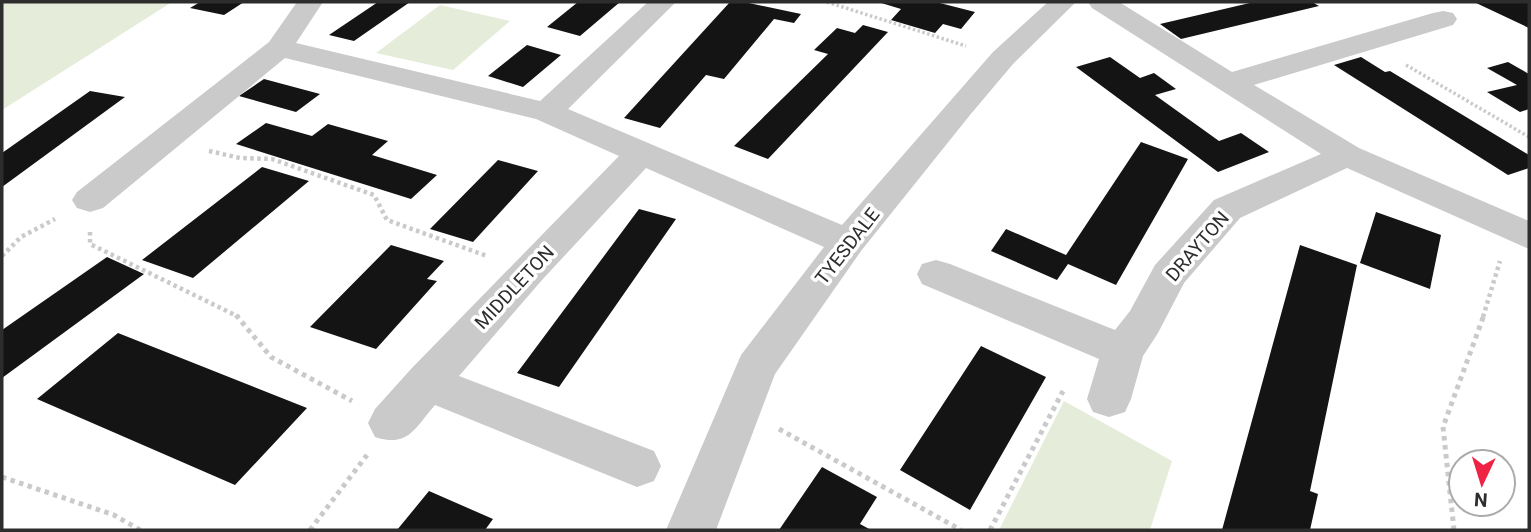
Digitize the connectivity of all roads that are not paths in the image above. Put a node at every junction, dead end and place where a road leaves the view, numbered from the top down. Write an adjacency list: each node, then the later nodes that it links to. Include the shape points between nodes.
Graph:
1 (310, 2): 6 (street)
2 (663, 2): 8 (street)
3 (1063, 2): 13 (street, TYESDALE, via 1003,58)
4 (1101, 2): 7 (street)
5 (1443, 19): 7 (street)
6 (279, 48): 8 (street); 11 (street)
7 (1230, 82): 10 (street)
8 (547, 112): 9 (street)
9 (640, 154): 13 (street); 16 (street, MIDDLETON)
10 (1347, 155): 12 (street); 15 (street, DRAYTON, via 1227,209 1169,275)
11 (90, 200)
12 (1519, 232)
13 (848, 242): 20 (street, TYESDALE, via 756,367)
14 (936, 274): 15 (street)
15 (1123, 351): 17 (street, DRAYTON)
16 (426, 382): 18 (street, MIDDLETON); 19 (street)
17 (1109, 399)
18 (391, 423)
19 (637, 466)
20 (691, 530)

